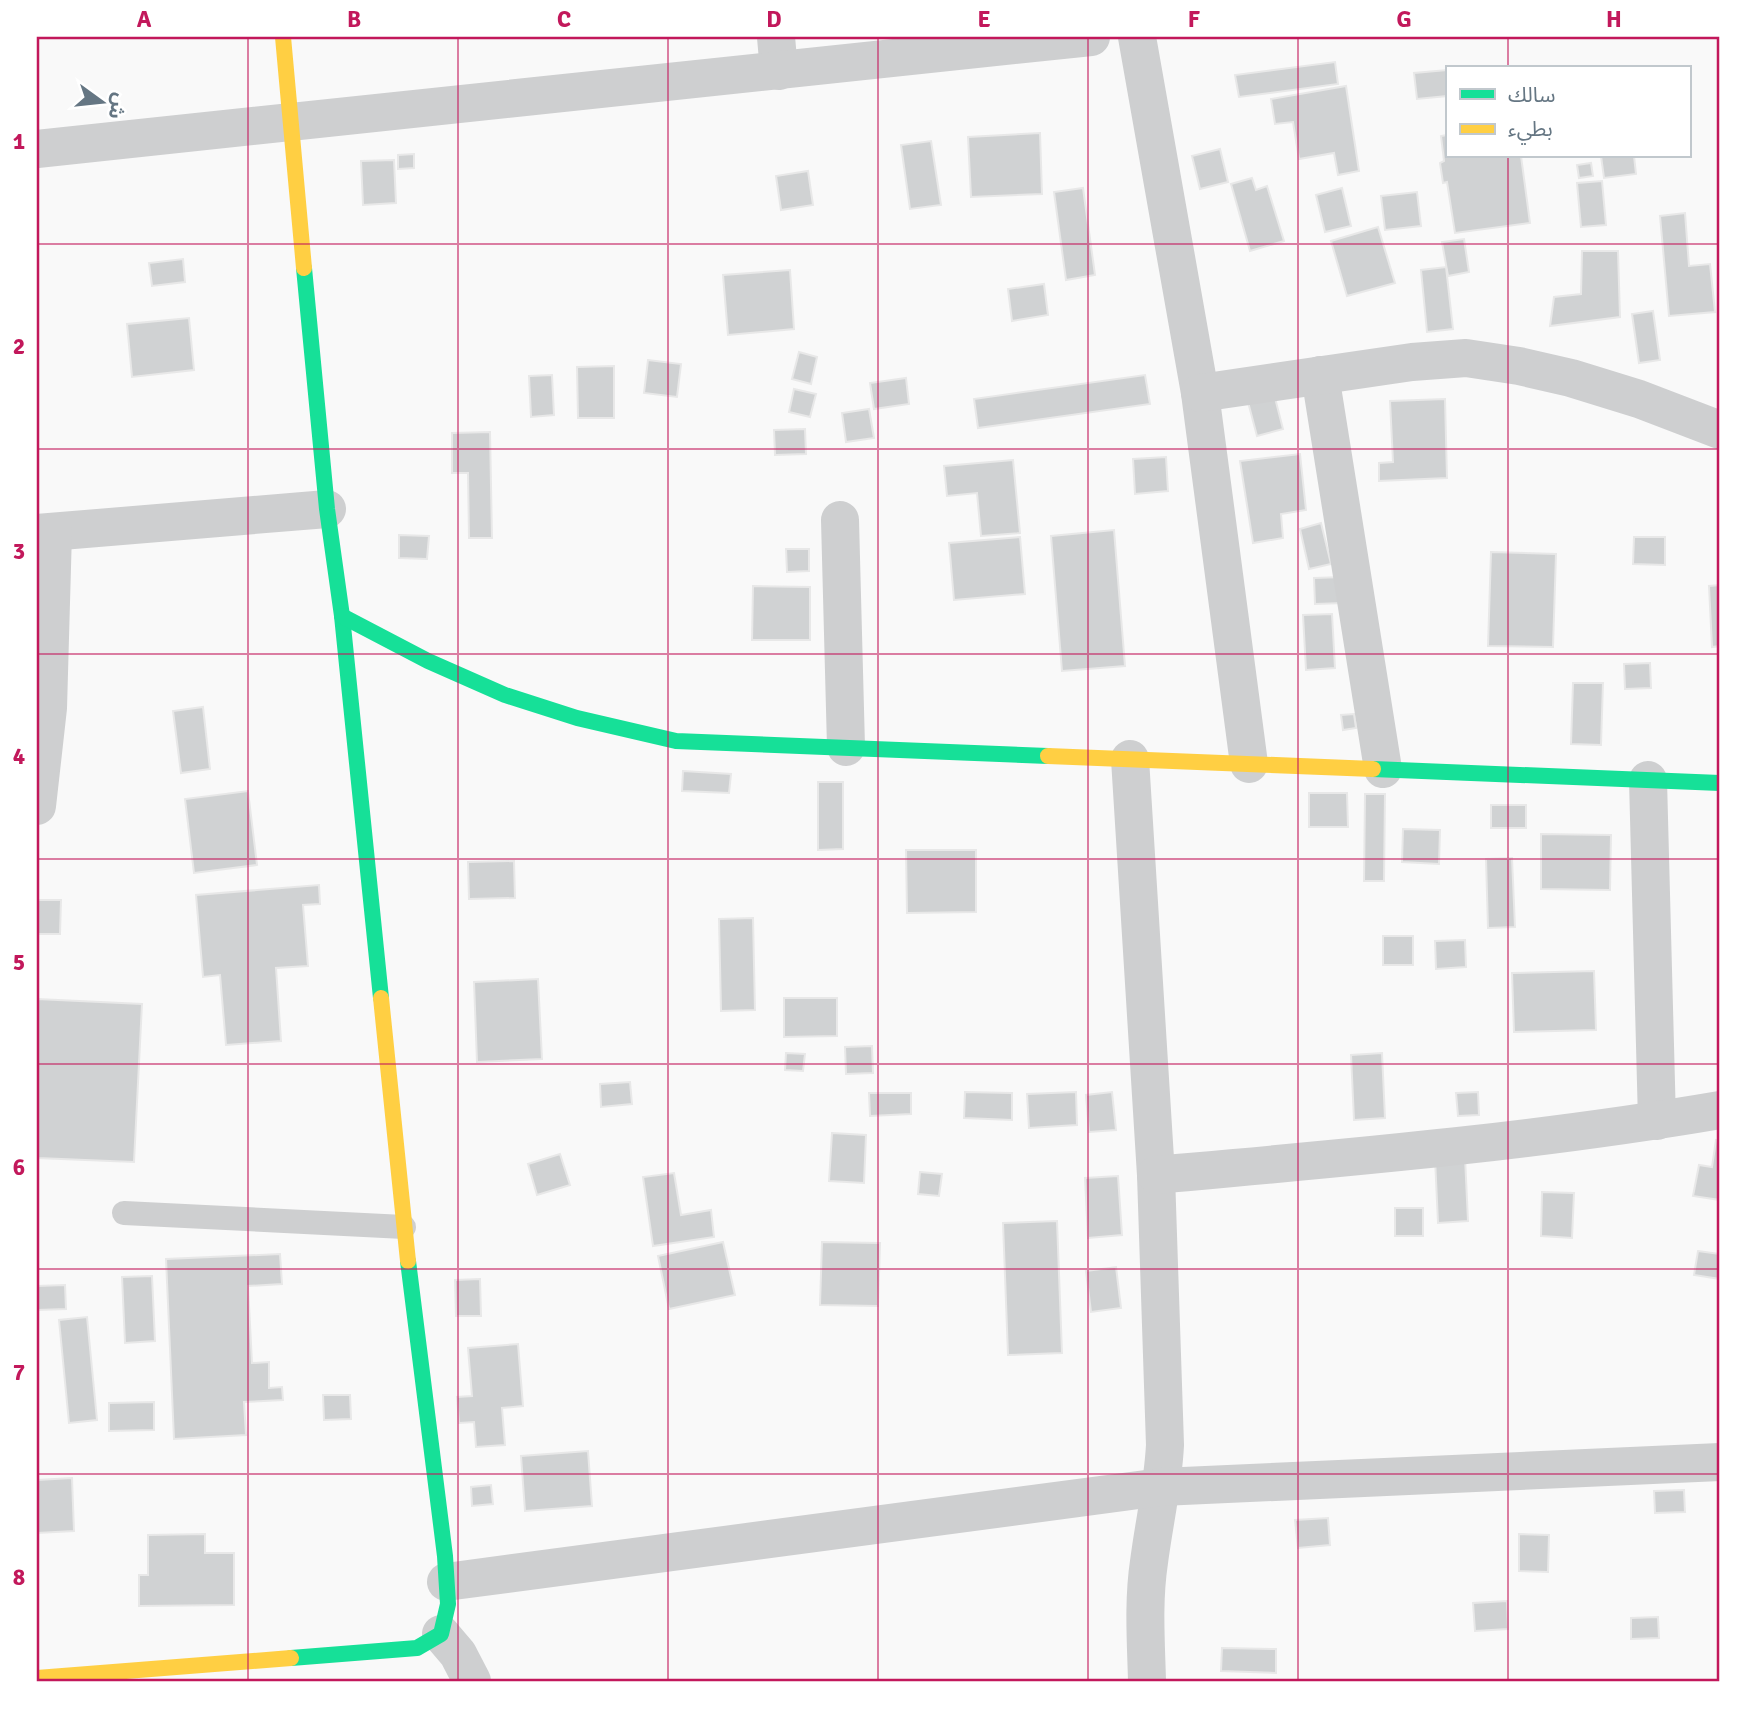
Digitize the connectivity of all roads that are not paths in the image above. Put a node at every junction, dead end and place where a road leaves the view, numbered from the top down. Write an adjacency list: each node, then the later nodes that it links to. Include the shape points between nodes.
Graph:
1 (283, 37): 5 (street)
2 (1091, 37): 4 (street)
3 (1137, 37): 8 (street)
4 (778, 54): 5 (street)
5 (292, 122): 6 (street); 10 (street)
6 (37, 149)
7 (1320, 375): 8 (street); 9 (street, via 1466,358 1571,378); 17 (street)
8 (1200, 393): 16 (street)
9 (1720, 430)
10 (327, 509): 12 (street); 13 (street)
11 (840, 520): 14 (street)
12 (45, 533): 20 (street, via 48,708)
13 (342, 616): 14 (street, via 483,686 610,727 676,741); 25 (street)
14 (846, 747): 15 (street)
15 (1130, 759): 16 (street); 23 (street)
16 (1249, 764): 17 (street)
17 (1382, 769): 18 (street)
18 (1648, 780): 19 (street); 22 (street)
19 (1720, 783)
20 (37, 806)
21 (1720, 1110): 22 (street)
22 (1657, 1121): 23 (street, via 1433,1150)
23 (1156, 1175): 27 (street, via 1165,1445)
24 (124, 1213): 25 (lane)
25 (404, 1227): 28 (street)
26 (1720, 1462): 27 (street)
27 (1161, 1487): 28 (street); 32 (street, via 1148,1564)
28 (446, 1582): 29 (street)
29 (441, 1634): 30 (street, via 416,1648); 31 (street)
30 (37, 1678)
31 (472, 1681)
32 (1147, 1681)

